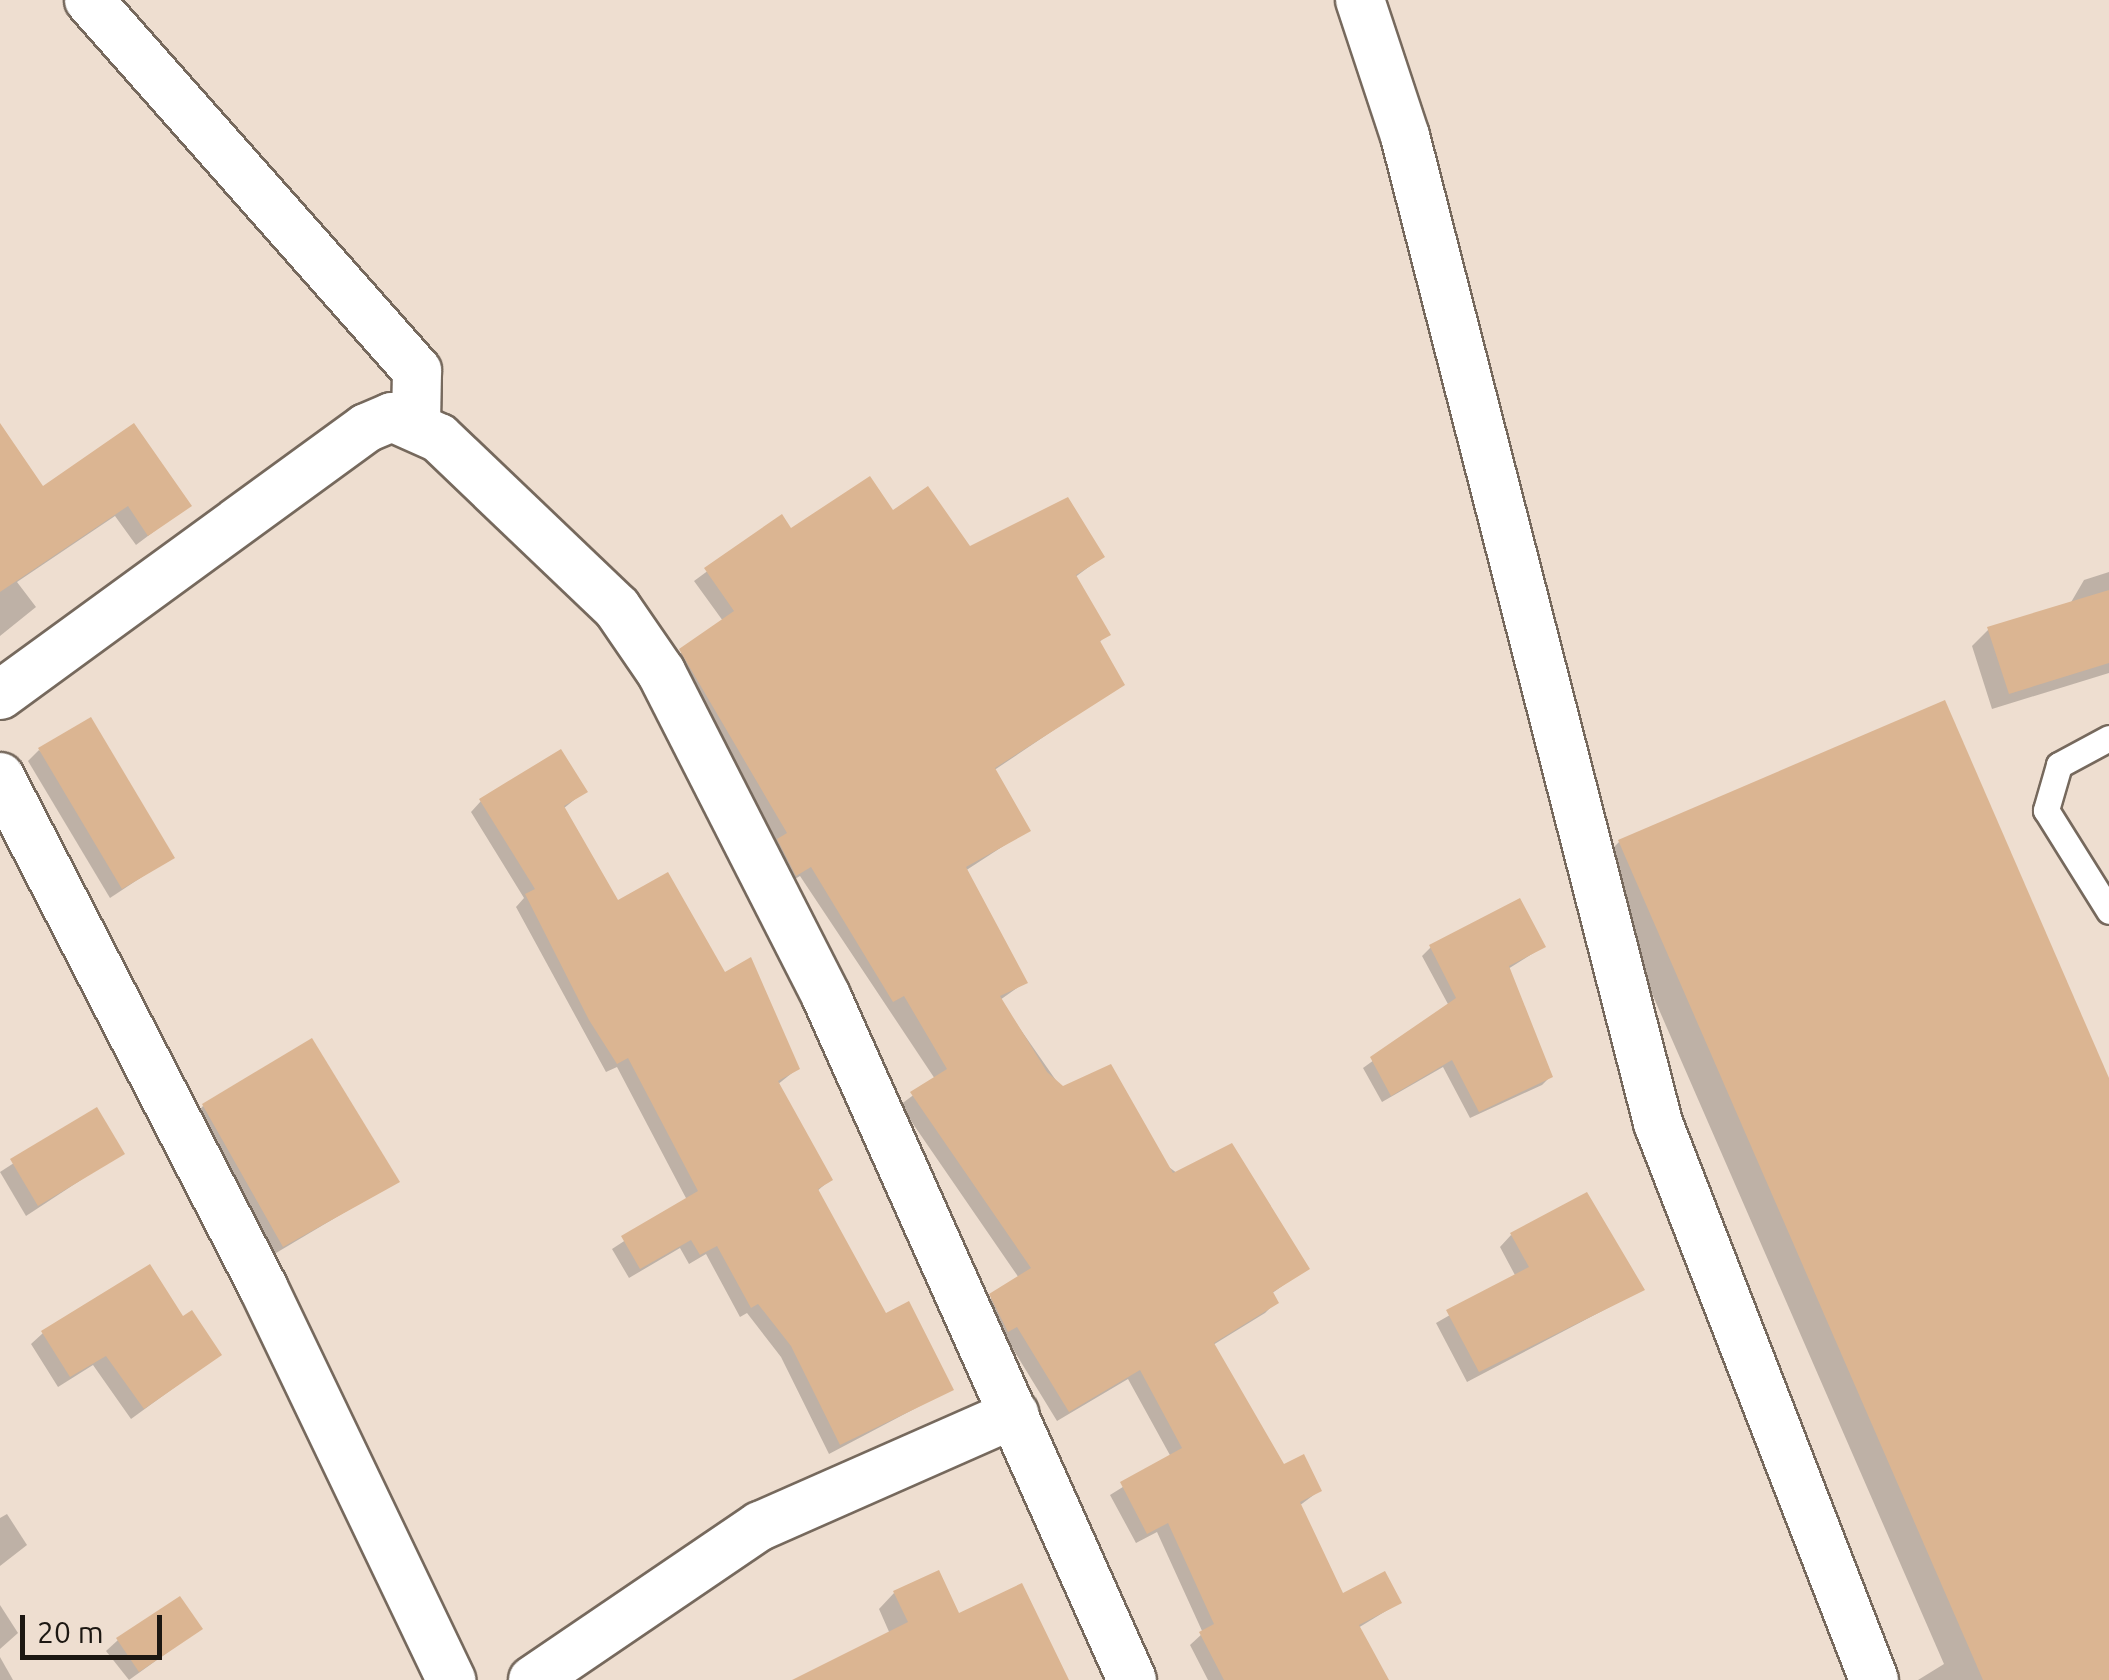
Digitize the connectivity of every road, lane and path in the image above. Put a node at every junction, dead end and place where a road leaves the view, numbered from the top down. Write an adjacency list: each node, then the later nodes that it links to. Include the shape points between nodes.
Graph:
1 (89, 0): 3 (street, via 417,371)
2 (1360, 0): 12 (street, via 1405,136 1658,1123)
3 (416, 421): 4 (street, via 392,417 366,428); 8 (street, via 617,608 661,672 826,996)
4 (0, 695)
5 (2109, 738): 7 (lane, via 2059,764 2046,810)
6 (0, 777): 9 (street, via 263,1287)
7 (2109, 911)
8 (1014, 1414): 10 (street, via 760,1526); 11 (street)
9 (451, 1680)
10 (532, 1680)
11 (1132, 1680)
12 (1874, 1680)

